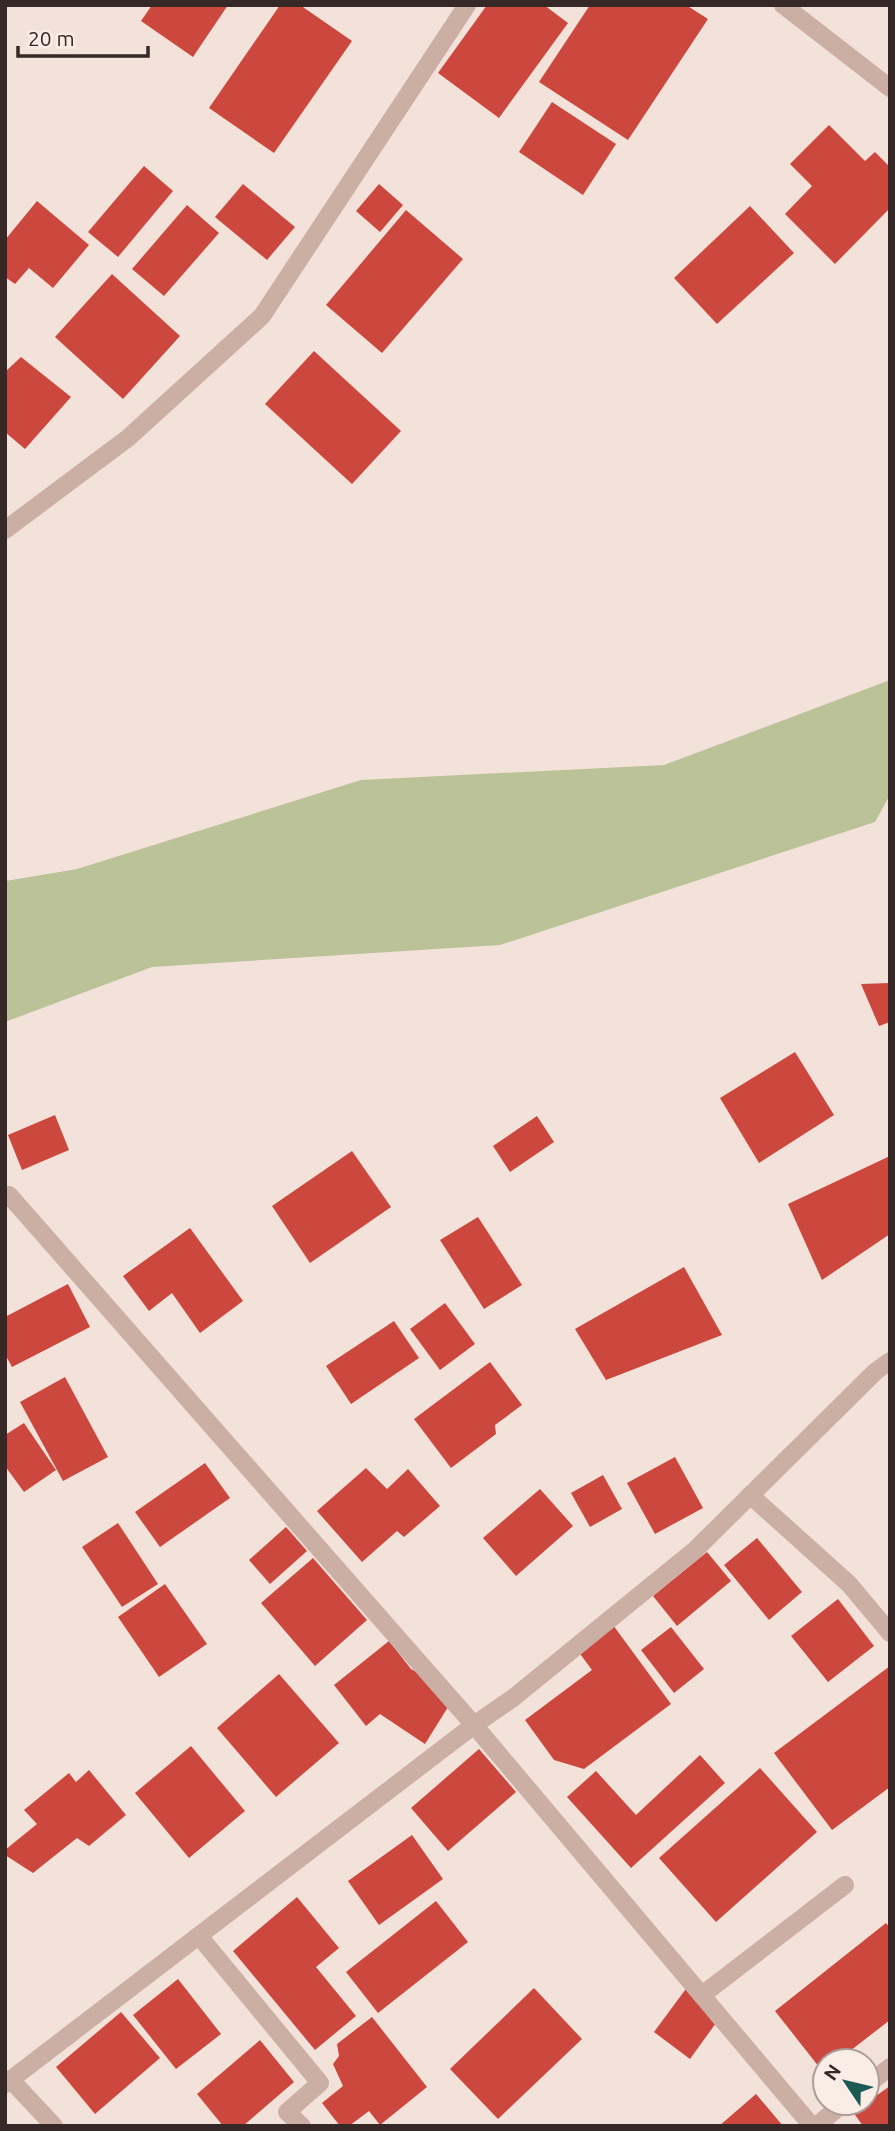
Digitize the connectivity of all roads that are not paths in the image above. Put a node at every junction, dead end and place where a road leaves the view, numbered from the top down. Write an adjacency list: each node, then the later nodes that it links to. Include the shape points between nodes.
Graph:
1 (467, 5): 4 (street, via 262,316 128,438)
2 (783, 5): 3 (street)
3 (890, 88)
4 (5, 530)
5 (9, 1195): 9 (street)
6 (890, 1361): 7 (street)
7 (750, 1495): 8 (street, via 849,1584); 9 (street, via 695,1550)
8 (890, 1633)
9 (474, 1725): 11 (street); 12 (street)
10 (845, 1885): 12 (street)
11 (200, 1936): 13 (street); 15 (street, via 320,2083 287,2112)
12 (702, 1995): 16 (street)
13 (8, 2082): 14 (street)
14 (54, 2126)
15 (302, 2126)
16 (814, 2126)

